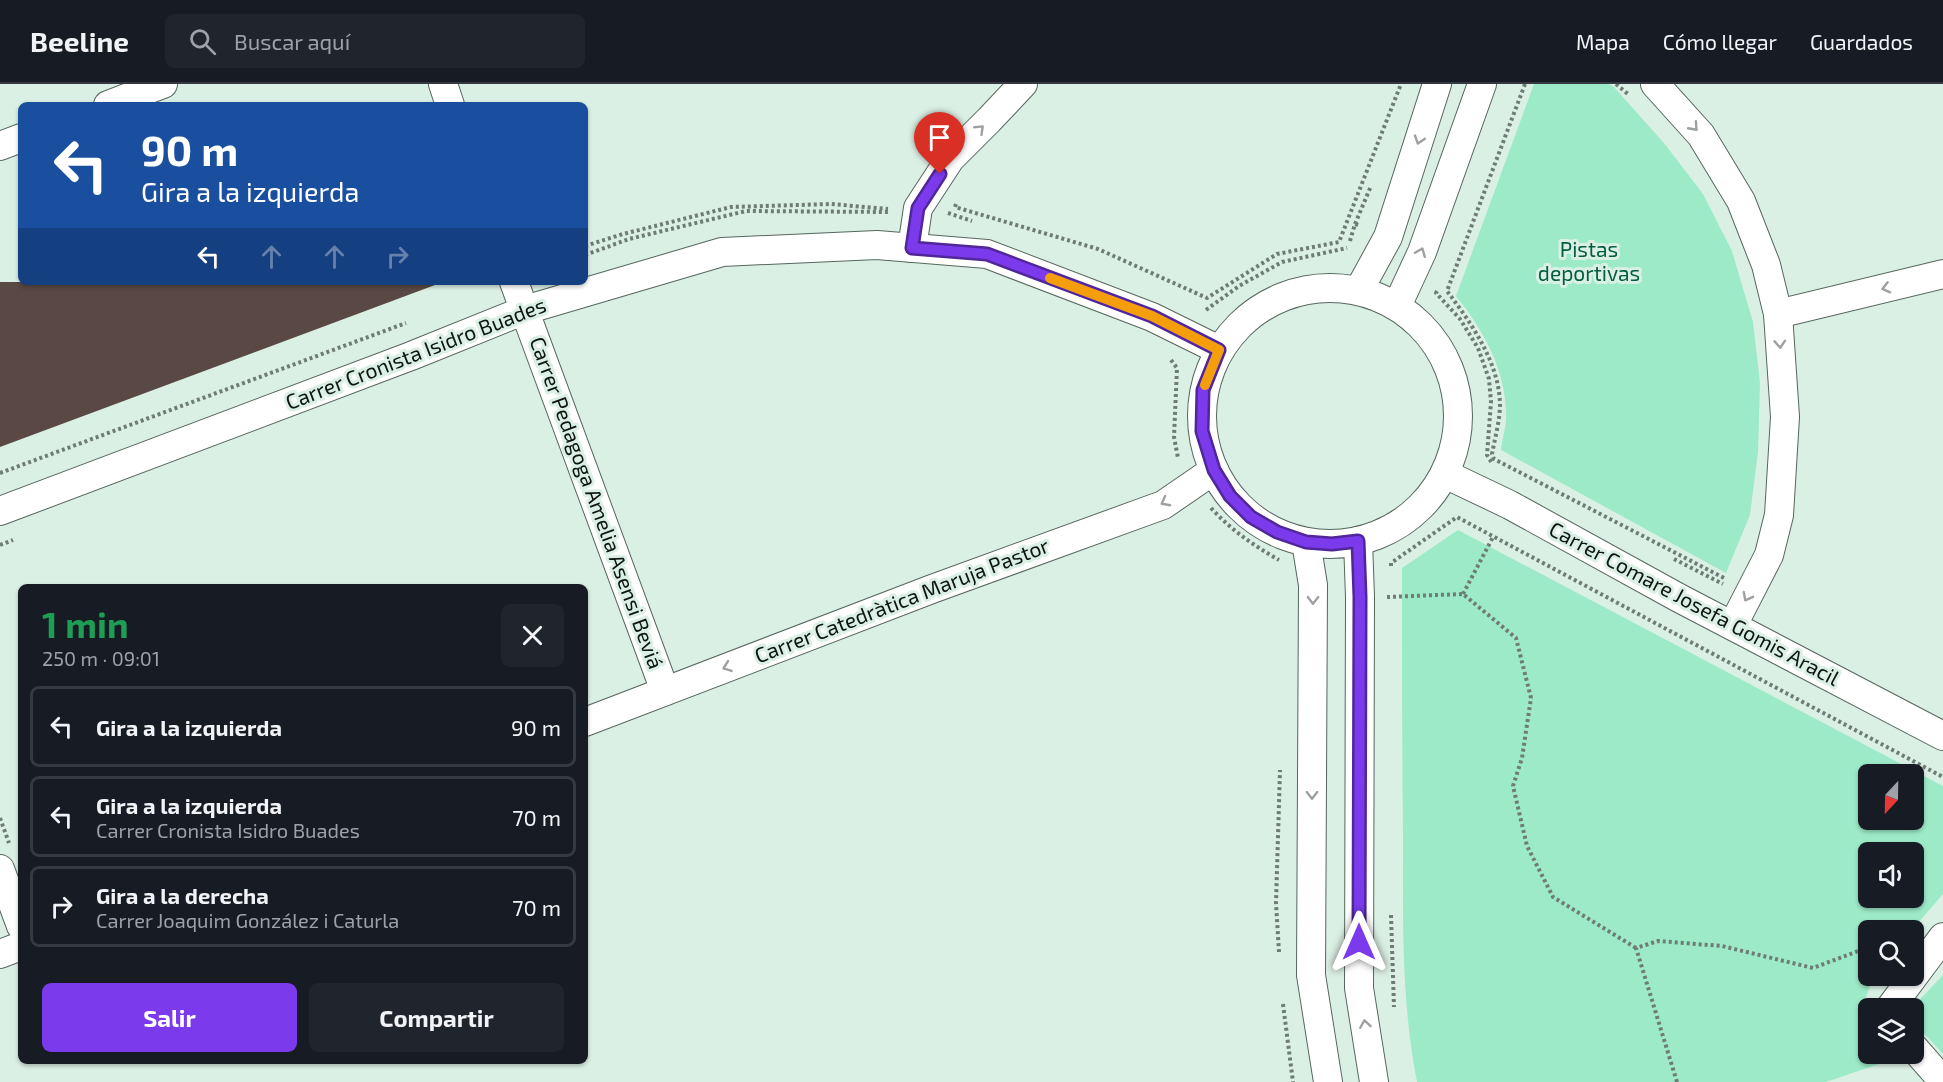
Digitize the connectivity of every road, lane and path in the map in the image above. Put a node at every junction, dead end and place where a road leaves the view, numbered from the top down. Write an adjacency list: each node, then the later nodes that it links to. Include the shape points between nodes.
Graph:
1 (163, 84): 10 (street)
2 (443, 84): 11 (street)
3 (1023, 84): 19 (street, one-way to 3, via 918,208 950,159)
4 (1401, 84): 14 (path, via 1339,242 1277,254 1207,298 1098,249 956,207)
5 (1437, 84): 17 (street, one-way to 17)
6 (1482, 84): 26 (street, one-way to 6, via 1422,252)
7 (1525, 84): 42 (path, via 1447,291 1482,344 1498,383 1500,405 1494,459 1729,580)
8 (1616, 84): 9 (path)
9 (1644, 91): 28 (street, one-way to 28, via 1701,135 1741,201 1766,265)
10 (116, 102)
11 (449, 102)
12 (18, 139): 13 (street)
13 (0, 146)
14 (958, 197)
15 (944, 211): 16 (path)
16 (983, 225)
17 (1388, 237): 24 (street); 25 (path, via 1355,224 1347,249 1282,262 1207,310)
18 (588, 245): 20 (path, via 731,207 831,204 896,211 746,211)
19 (912, 248): 27 (street, Carrer Cronista Isidro Buades, via 722,252); 30 (street, Carrer Cronista Isidro Buades, via 987,254 1152,316)
20 (588, 254)
21 (1943, 274): 28 (street, one-way to 28)
22 (1440, 283): 41 (path, via 1436,292 1478,348 1489,379 1487,454 1491,462 1731,588 1747,564)
23 (515, 285): 27 (street, Carrer Pedagoga Amelia Asensi Beviá)
24 (1359, 290): 26 (street); 30 (street, via 1318,287 1278,297 1244,320)
25 (1198, 306)
26 (1397, 306): 33 (street, via 1422,326 1442,351 1454,381 1459,412 1457,434)
27 (525, 310): 35 (street, Carrer Cronista Isidro Buades); 50 (street, Carrer Pedagoga Amelia Asensi Beviá)
28 (1778, 314): 41 (street, one-way to 41, via 1785,417 1779,515)
29 (410, 322): 32 (path)
30 (1219, 350): 31 (street, via 1203,390 1202,431)
31 (1214, 470): 39 (street, via 1230,496 1251,517); 50 (street, Carrer Catedràtica Maruja Pastor, one-way to 50, via 1163,505)
32 (0, 473)
33 (1445, 474): 34 (street, Carrer Comare Josefa Gomis Aracil); 38 (street, via 1409,518)
34 (1510, 505): 37 (path); 49 (street, Carrer Comare Josefa Gomis Aracil)
35 (0, 511)
36 (22, 537): 40 (path)
37 (1494, 537): 43 (path, via 1457,517 1391,563); 45 (path); 54 (path)
38 (1358, 541): 39 (street); 47 (street)
39 (1306, 542): 70 (street, one-way to 70, via 1313,585 1311,975)
40 (0, 545)
41 (1762, 570): 49 (street, one-way to 49)
42 (1733, 572)
43 (1391, 574)
44 (1391, 586): 46 (path)
45 (1463, 594): 46 (path); 60 (path, via 1516,638 1532,698 1513,786 1527,846 1553,897)
46 (1391, 596): 47 (path); 48 (path)
47 (1360, 597): 71 (street, one-way to 47, via 1359,988)
48 (1391, 607)
49 (1733, 625): 52 (street, Carrer Comare Josefa Gomis Aracil)
50 (665, 691): 51 (street, Carrer Catedràtica Maruja Pastor)
51 (588, 721)
52 (1943, 736)
53 (1280, 760): 63 (path, via 1276,903)
54 (1943, 777)
55 (0, 868): 57 (street)
56 (1391, 914): 66 (path)
57 (18, 918)
58 (1943, 937): 64 (street)
59 (18, 947): 62 (street)
60 (1636, 948): 61 (path, via 1658,941 1722,946 1813,968); 72 (path)
61 (1858, 951)
62 (0, 954)
63 (1280, 963)
64 (1897, 998)
65 (1283, 999): 69 (path)
66 (1395, 1016)
67 (1924, 1059): 68 (street)
68 (1943, 1081)
69 (1293, 1082)
70 (1328, 1082)
71 (1374, 1082)
72 (1677, 1082)

